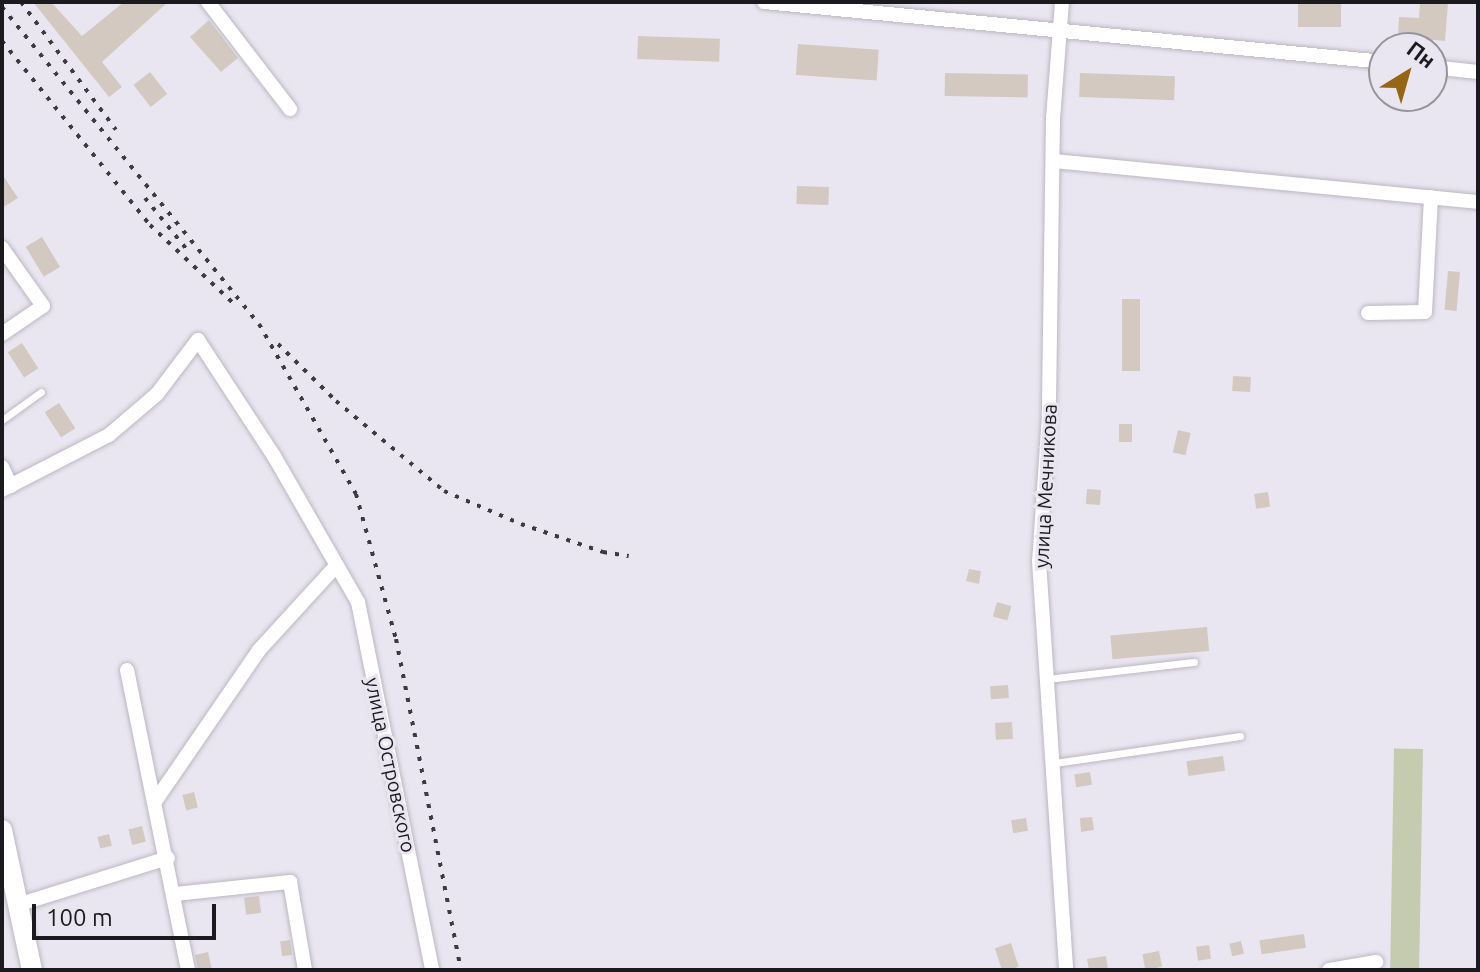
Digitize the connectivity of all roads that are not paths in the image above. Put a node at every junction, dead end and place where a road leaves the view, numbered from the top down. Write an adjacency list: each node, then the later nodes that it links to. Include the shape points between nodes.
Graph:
1 (208, 2): 8 (street)
2 (764, 2): 4 (street)
3 (1062, 2): 4 (street, улица Мечникова)
4 (1058, 34): 5 (street); 9 (street, улица Мечникова)
5 (1368, 61)
6 (1448, 69): 7 (street)
7 (1478, 72)
8 (290, 109)
9 (1053, 161): 10 (street); 22 (street, улица Мечникова, via 1049,416 1039,561)
10 (1431, 197): 11 (street); 13 (street, via 1425,312)
11 (1478, 202)
12 (2, 248): 14 (street, via 43,306)
13 (1368, 313)
14 (2, 334)
15 (41, 392): 16 (lane)
16 (2, 420)
17 (2, 467): 18 (street)
18 (6, 488): 19 (street, улица Островского, via 109,435 157,394 198,340 274,456)
19 (336, 566): 25 (street, via 259,650); 34 (street, улица Островского, via 358,602)
20 (1194, 662): 22 (lane)
21 (127, 670): 25 (street)
22 (1044, 680): 24 (street, улица Мечникова)
23 (1240, 736): 24 (lane)
24 (1055, 763): 35 (street, улица Мечникова)
25 (156, 800): 27 (street)
26 (2, 830): 29 (street)
27 (168, 858): 28 (street); 29 (street)
28 (175, 894): 32 (street); 33 (street, via 290,882)
29 (17, 905): 31 (street)
30 (1376, 962): 36 (street)
31 (32, 970)
32 (188, 970)
33 (305, 970)
34 (432, 970)
35 (1066, 970)
36 (1329, 970)

